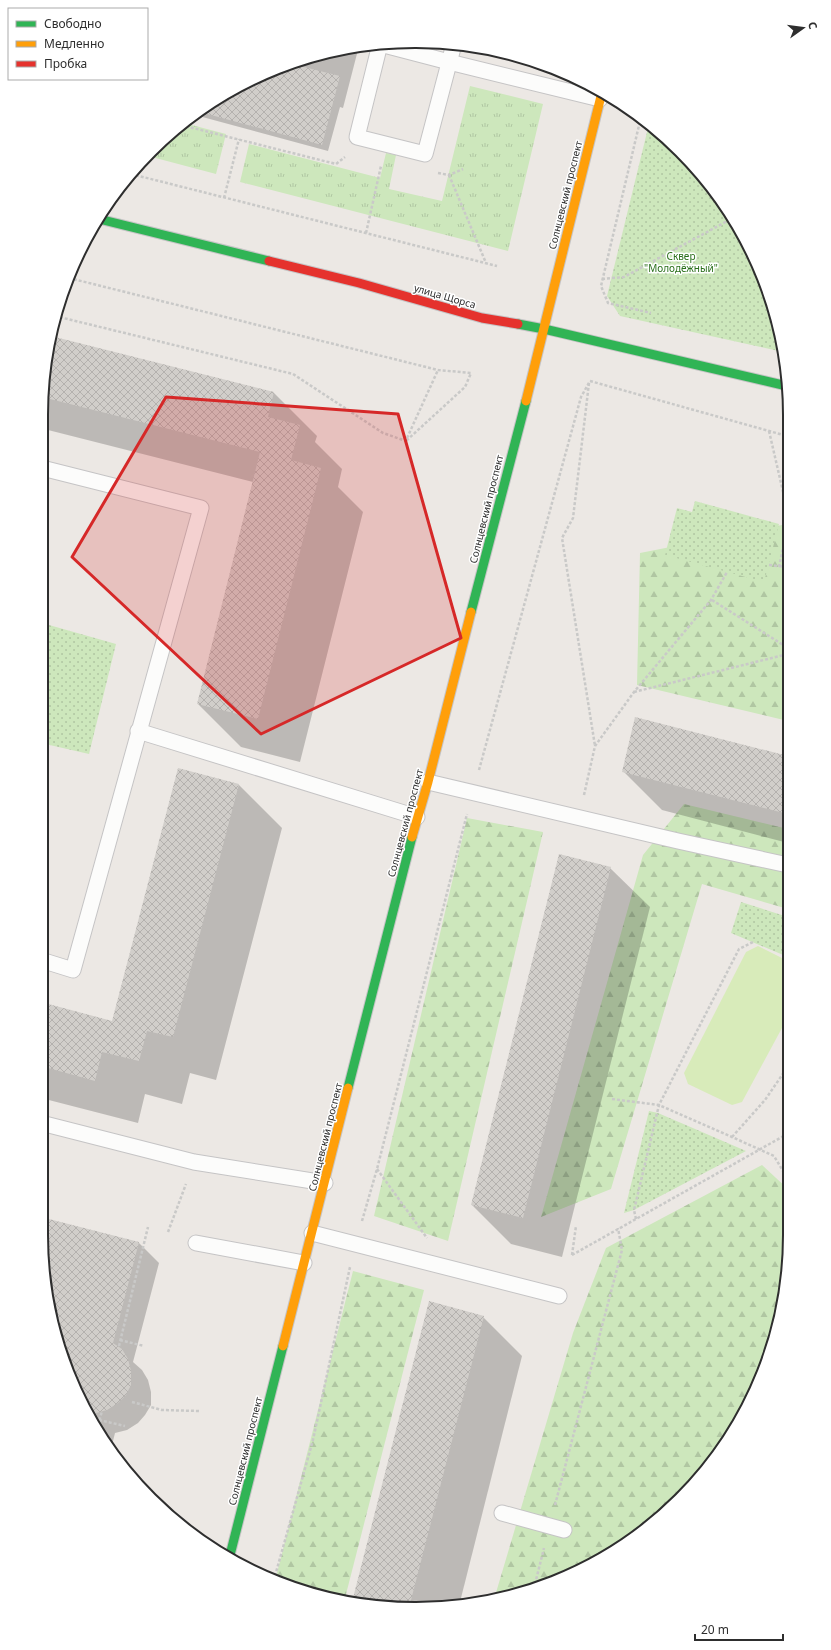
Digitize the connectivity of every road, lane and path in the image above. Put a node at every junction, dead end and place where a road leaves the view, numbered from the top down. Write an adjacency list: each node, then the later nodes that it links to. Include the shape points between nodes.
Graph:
1 (398, 49): 4 (lane)
2 (378, 50): 4 (lane, via 357,137 425,154)
3 (452, 50): 4 (lane)
4 (449, 62): 5 (lane)
5 (594, 94)
6 (601, 98): 24 (street, Солнцевский проспект)
7 (639, 124): 20 (path)
8 (188, 127): 9 (path)
9 (239, 139): 11 (path); 14 (path)
10 (382, 160): 17 (path)
11 (336, 164)
12 (448, 175): 18 (path)
13 (137, 176): 14 (path)
14 (224, 198): 17 (path)
15 (104, 220): 24 (street, улица Щорса, via 359,283 482,318)
16 (727, 221): 20 (path, via 624,277)
17 (366, 233): 18 (path)
18 (486, 263): 19 (path)
19 (497, 266)
20 (602, 278): 22 (path, via 601,286 608,303)
21 (74, 279): 25 (path)
22 (651, 313)
23 (62, 318): 30 (path, via 293,374 383,433)
24 (544, 329): 27 (street, улица Щорса); 44 (street, Солнцевский проспект)
25 (438, 370): 30 (path); 30 (path, via 471,373 465,387)
26 (590, 381): 28 (path); 43 (path, via 573,518 562,538); 45 (path, via 581,397)
27 (781, 385)
28 (769, 432): 29 (path); 32 (path)
29 (783, 435)
30 (406, 440)
31 (48, 470): 42 (lane, via 201,508)
32 (783, 492)
33 (783, 548): 35 (path)
34 (769, 565): 35 (path)
35 (779, 567): 36 (path)
36 (783, 567)
37 (727, 572): 38 (path)
38 (711, 600): 39 (path); 41 (path)
39 (783, 645)
40 (783, 655): 41 (path)
41 (634, 692): 43 (path)
42 (138, 731): 46 (lane); 50 (lane, via 73,970)
43 (595, 746): 47 (path)
44 (428, 782): 45 (lane); 46 (street, Солнцевский проспект)
45 (473, 792): 47 (lane); 59 (path)
46 (417, 817): 61 (street, Солнцевский проспект)
47 (579, 817): 48 (lane)
48 (783, 864)
49 (752, 942): 53 (path, via 738,949)
50 (48, 962)
51 (783, 1074): 56 (path, via 765,1100)
52 (612, 1099): 53 (path)
53 (659, 1106): 56 (path); 62 (path, via 634,1210)
54 (48, 1125): 58 (lane)
55 (783, 1135): 57 (path)
56 (732, 1137): 57 (path)
57 (759, 1149): 60 (path, via 774,1156); 62 (path)
58 (194, 1162): 61 (lane); 66 (path)
59 (377, 1169): 69 (path); 71 (path, via 431,1244)
60 (783, 1170)
61 (325, 1183): 67 (street, Солнцевский проспект)
62 (636, 1219): 65 (path)
63 (576, 1226): 65 (path, via 572,1255)
64 (148, 1227): 73 (path)
65 (618, 1228): 82 (path, via 622,1250)
66 (168, 1232)
67 (312, 1233): 69 (lane); 70 (street, Солнцевский проспект)
68 (196, 1243): 70 (lane)
69 (355, 1245): 71 (lane); 85 (path, via 314,1440)
70 (304, 1263): 84 (street, Солнцевский проспект)
71 (439, 1266): 72 (lane)
72 (560, 1296)
73 (120, 1340): 74 (path); 75 (path)
74 (119, 1346)
75 (144, 1346)
76 (132, 1402): 77 (path, via 162,1410)
77 (199, 1411)
78 (102, 1412): 79 (path)
79 (99, 1420): 80 (path)
80 (125, 1426)
81 (502, 1513): 82 (lane)
82 (549, 1526): 83 (lane); 86 (path)
83 (564, 1530)
84 (231, 1552)
85 (276, 1574)
86 (536, 1581)

